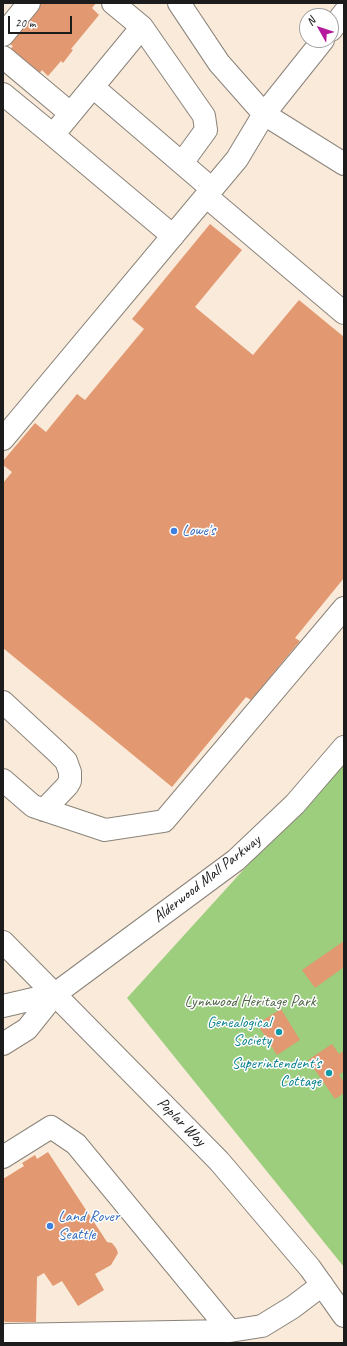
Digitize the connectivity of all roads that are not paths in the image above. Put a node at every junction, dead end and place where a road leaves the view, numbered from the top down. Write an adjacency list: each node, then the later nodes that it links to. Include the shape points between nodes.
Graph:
1 (29, 3): 5 (main road)
2 (113, 3): 4 (main road)
3 (179, 3): 11 (main road, via 218,63)
4 (142, 27): 8 (main road); 13 (main road, via 204,116 206,130)
5 (3, 35)
6 (317, 48): 11 (main road)
7 (3, 57): 10 (main road)
8 (93, 87): 10 (main road); 13 (main road)
9 (3, 94): 12 (main road)
10 (70, 113): 12 (main road)
11 (264, 114): 14 (main road); 15 (main road, via 237,159)
12 (53, 135): 16 (main road)
13 (182, 163): 15 (main road)
14 (344, 164)
15 (209, 192): 16 (main road); 17 (main road)
16 (173, 236): 18 (main road)
17 (344, 313)
18 (3, 439)
19 (344, 608): 23 (main road, via 164,821 105,830)
20 (3, 702): 23 (main road, via 66,761 70,781)
21 (344, 747): 25 (main road, Alderwood Mall Parkway, via 295,804 236,860)
22 (3, 780): 23 (main road, via 33,806)
23 (44, 810)
24 (3, 942): 25 (main road, Poplar Way)
25 (55, 994): 26 (main road); 27 (main road, via 27,1029); 29 (main road, Poplar Way, via 219,1161)
26 (3, 1006)
27 (3, 1044)
28 (3, 1157): 31 (main road, via 52,1127 76,1144)
29 (322, 1285): 30 (main road, Poplar Way); 31 (main road, via 262,1326)
30 (344, 1316)
31 (230, 1330): 32 (main road)
32 (3, 1336)

